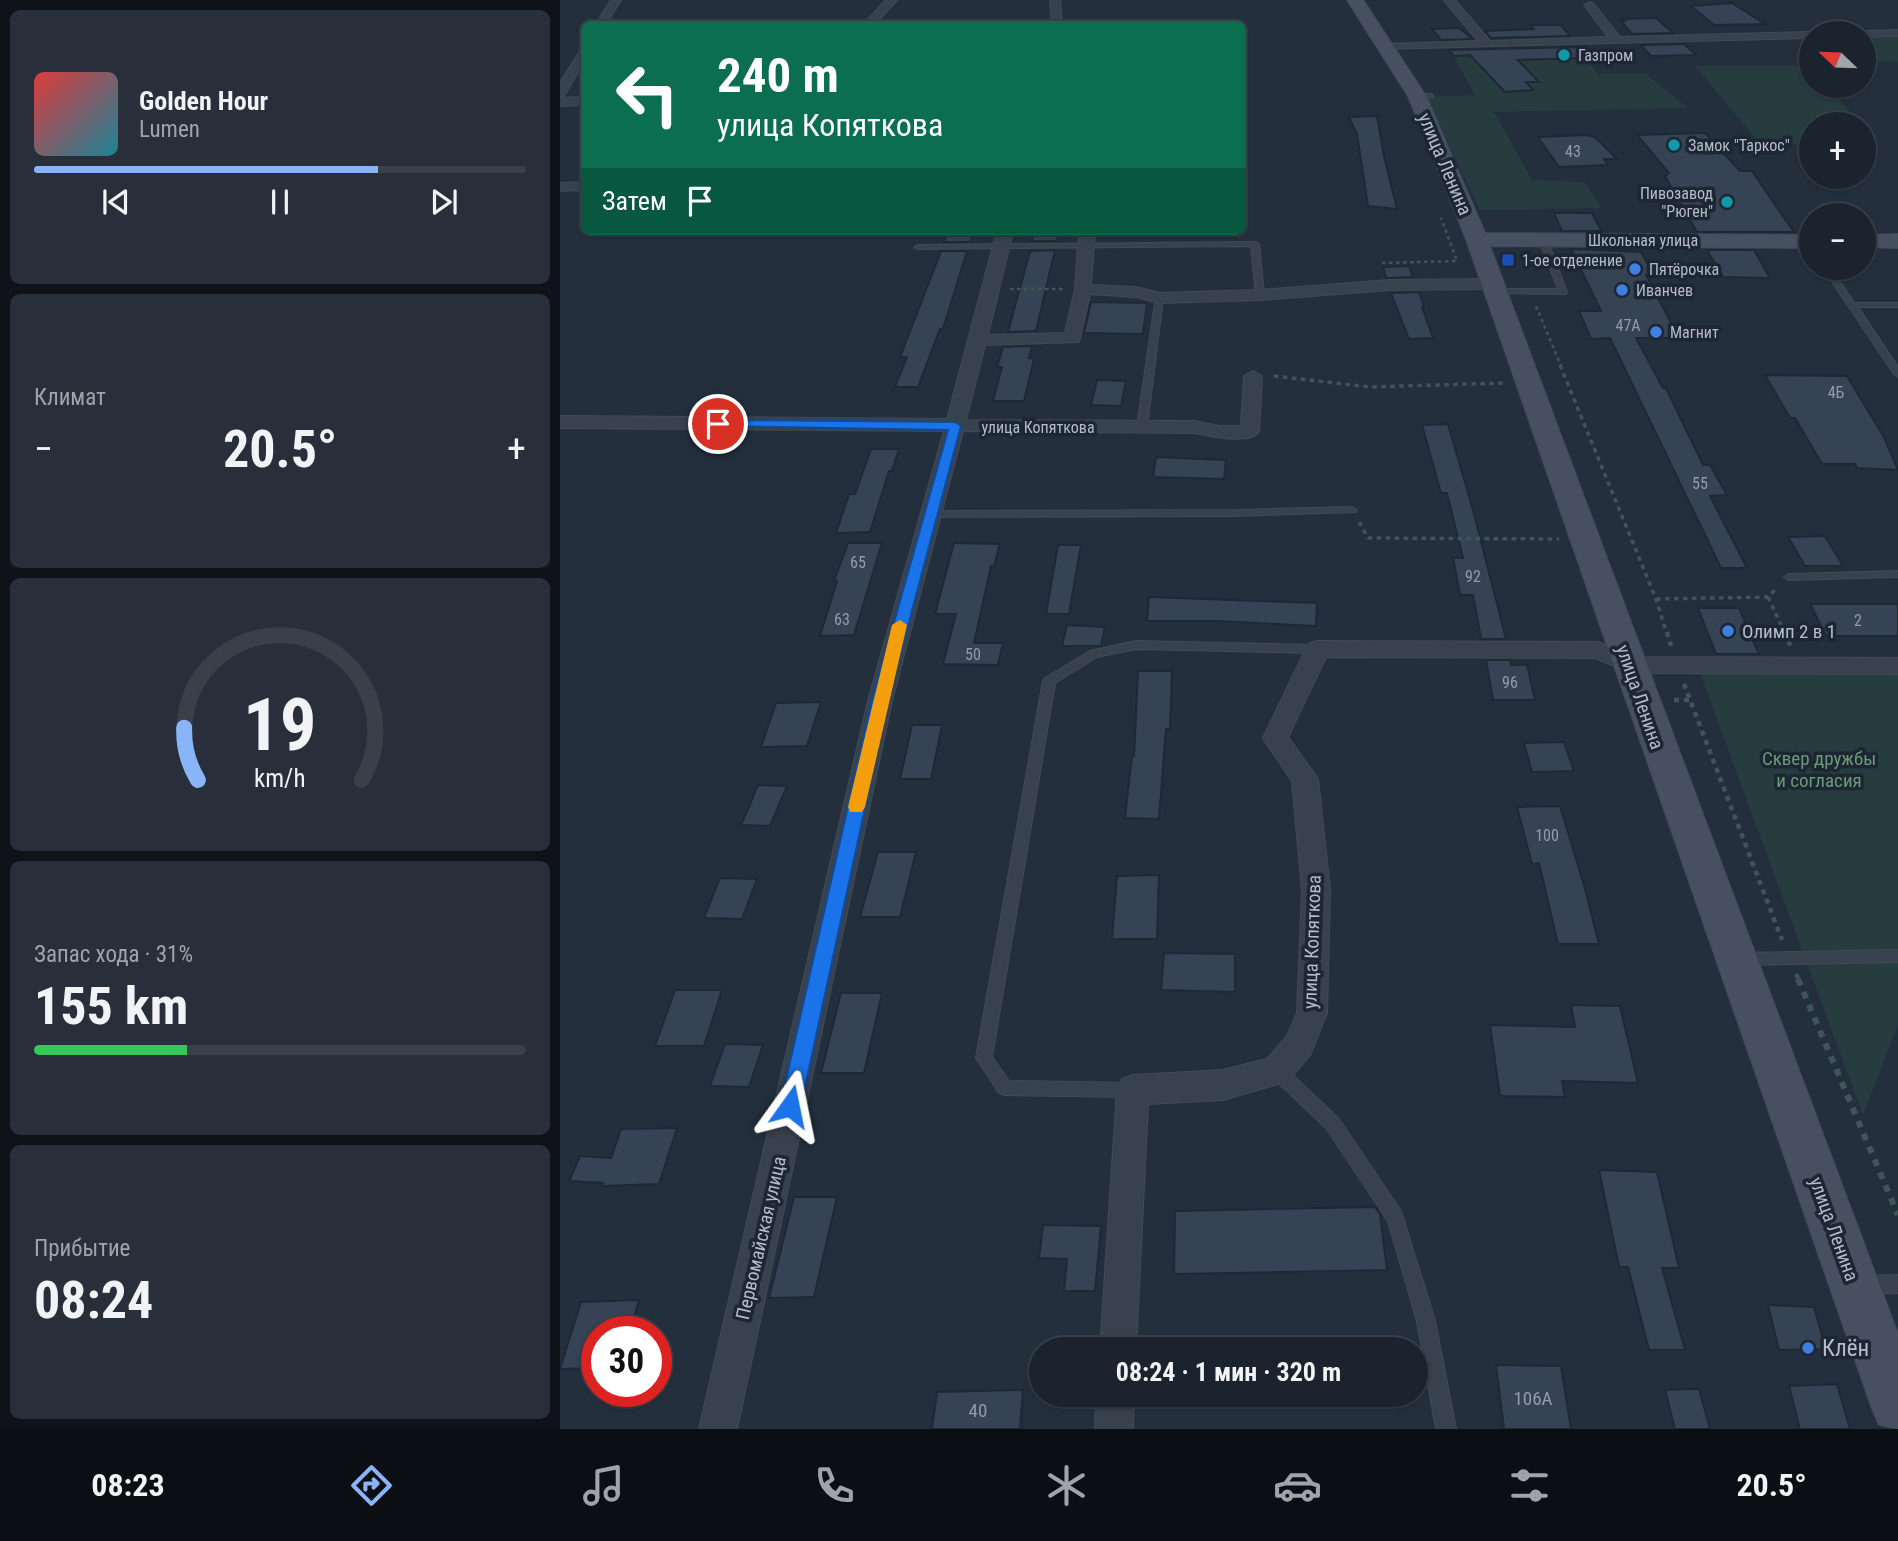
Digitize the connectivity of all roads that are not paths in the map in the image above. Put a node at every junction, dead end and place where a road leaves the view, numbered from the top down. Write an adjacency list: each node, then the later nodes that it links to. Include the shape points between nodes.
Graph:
1 (616, 0): 7 (street)
2 (892, 0): 8 (street)
3 (1055, 0): 9 (street)
4 (1355, 0): 15 (main road, улица Ленина)
5 (1449, 0): 14 (street)
6 (1589, 5): 13 (street)
7 (603, 21)
8 (872, 21)
9 (1057, 21)
10 (1898, 33): 11 (street)
11 (1876, 34)
12 (1799, 35): 13 (street)
13 (1616, 40): 14 (street)
14 (1487, 44): 15 (street)
15 (1385, 47): 24 (main road, улица Ленина, via 1424,96)
16 (581, 57): 17 (street)
17 (560, 93)
18 (581, 101): 19 (street)
19 (560, 102)
20 (581, 186): 21 (street)
21 (560, 187)
22 (1086, 238): 23 (lane); 31 (street); 33 (lane, via 1255,244)
23 (1003, 239): 29 (lane); 37 (street, Первомайская улица)
24 (1477, 239): 25 (main road, Школьная улица); 32 (main road, улица Ленина)
25 (1543, 240): 28 (main road, Школьная улица); 32 (lane, via 1563,292)
26 (1876, 241): 27 (main road)
27 (1898, 241)
28 (1799, 242)
29 (918, 247)
30 (1835, 280): 35 (lane)
31 (1083, 289): 34 (street); 37 (street, via 1073,338)
32 (1506, 289): 33 (street, via 1378,285); 48 (main road, улица Ленина, via 1528,382)
33 (1260, 295): 34 (street)
34 (1159, 298): 42 (lane)
35 (1852, 305): 36 (lane); 38 (lane)
36 (1898, 305)
37 (978, 341): 41 (street, Первомайская улица)
38 (1898, 374)
39 (1253, 376): 42 (street, улица Копяткова, via 1250,432)
40 (560, 422): 41 (street, улица Копяткова)
41 (955, 426): 42 (street, улица Копяткова); 44 (street, Первомайская улица)
42 (1142, 427)
43 (1352, 510): 44 (lane)
44 (929, 514): 59 (street, Первомайская улица, via 880,701)
45 (1898, 574): 46 (lane)
46 (1789, 577)
47 (1318, 649): 48 (street, via 1598,650); 52 (street, улица Копяткова, via 1275,738 1305,779 1316,890 1312,1013 1299,1045); 53 (lane, via 1136,645 1094,654 1049,681 984,1058 1005,1088)
48 (1631, 665): 49 (street); 51 (main road, улица Ленина)
49 (1898, 666)
50 (1898, 956): 51 (lane)
51 (1736, 960): 55 (main road, улица Ленина)
52 (1276, 1070): 53 (street, via 1223,1085); 61 (lane, via 1332,1123 1395,1217 1426,1321)
53 (1133, 1090): 56 (street)
54 (1898, 1284): 55 (lane)
55 (1855, 1286): 57 (main road, улица Ленина)
56 (1119, 1337)
57 (1898, 1406)
58 (1115, 1407): 60 (street)
59 (718, 1429)
60 (1114, 1429)
61 (1446, 1429)

